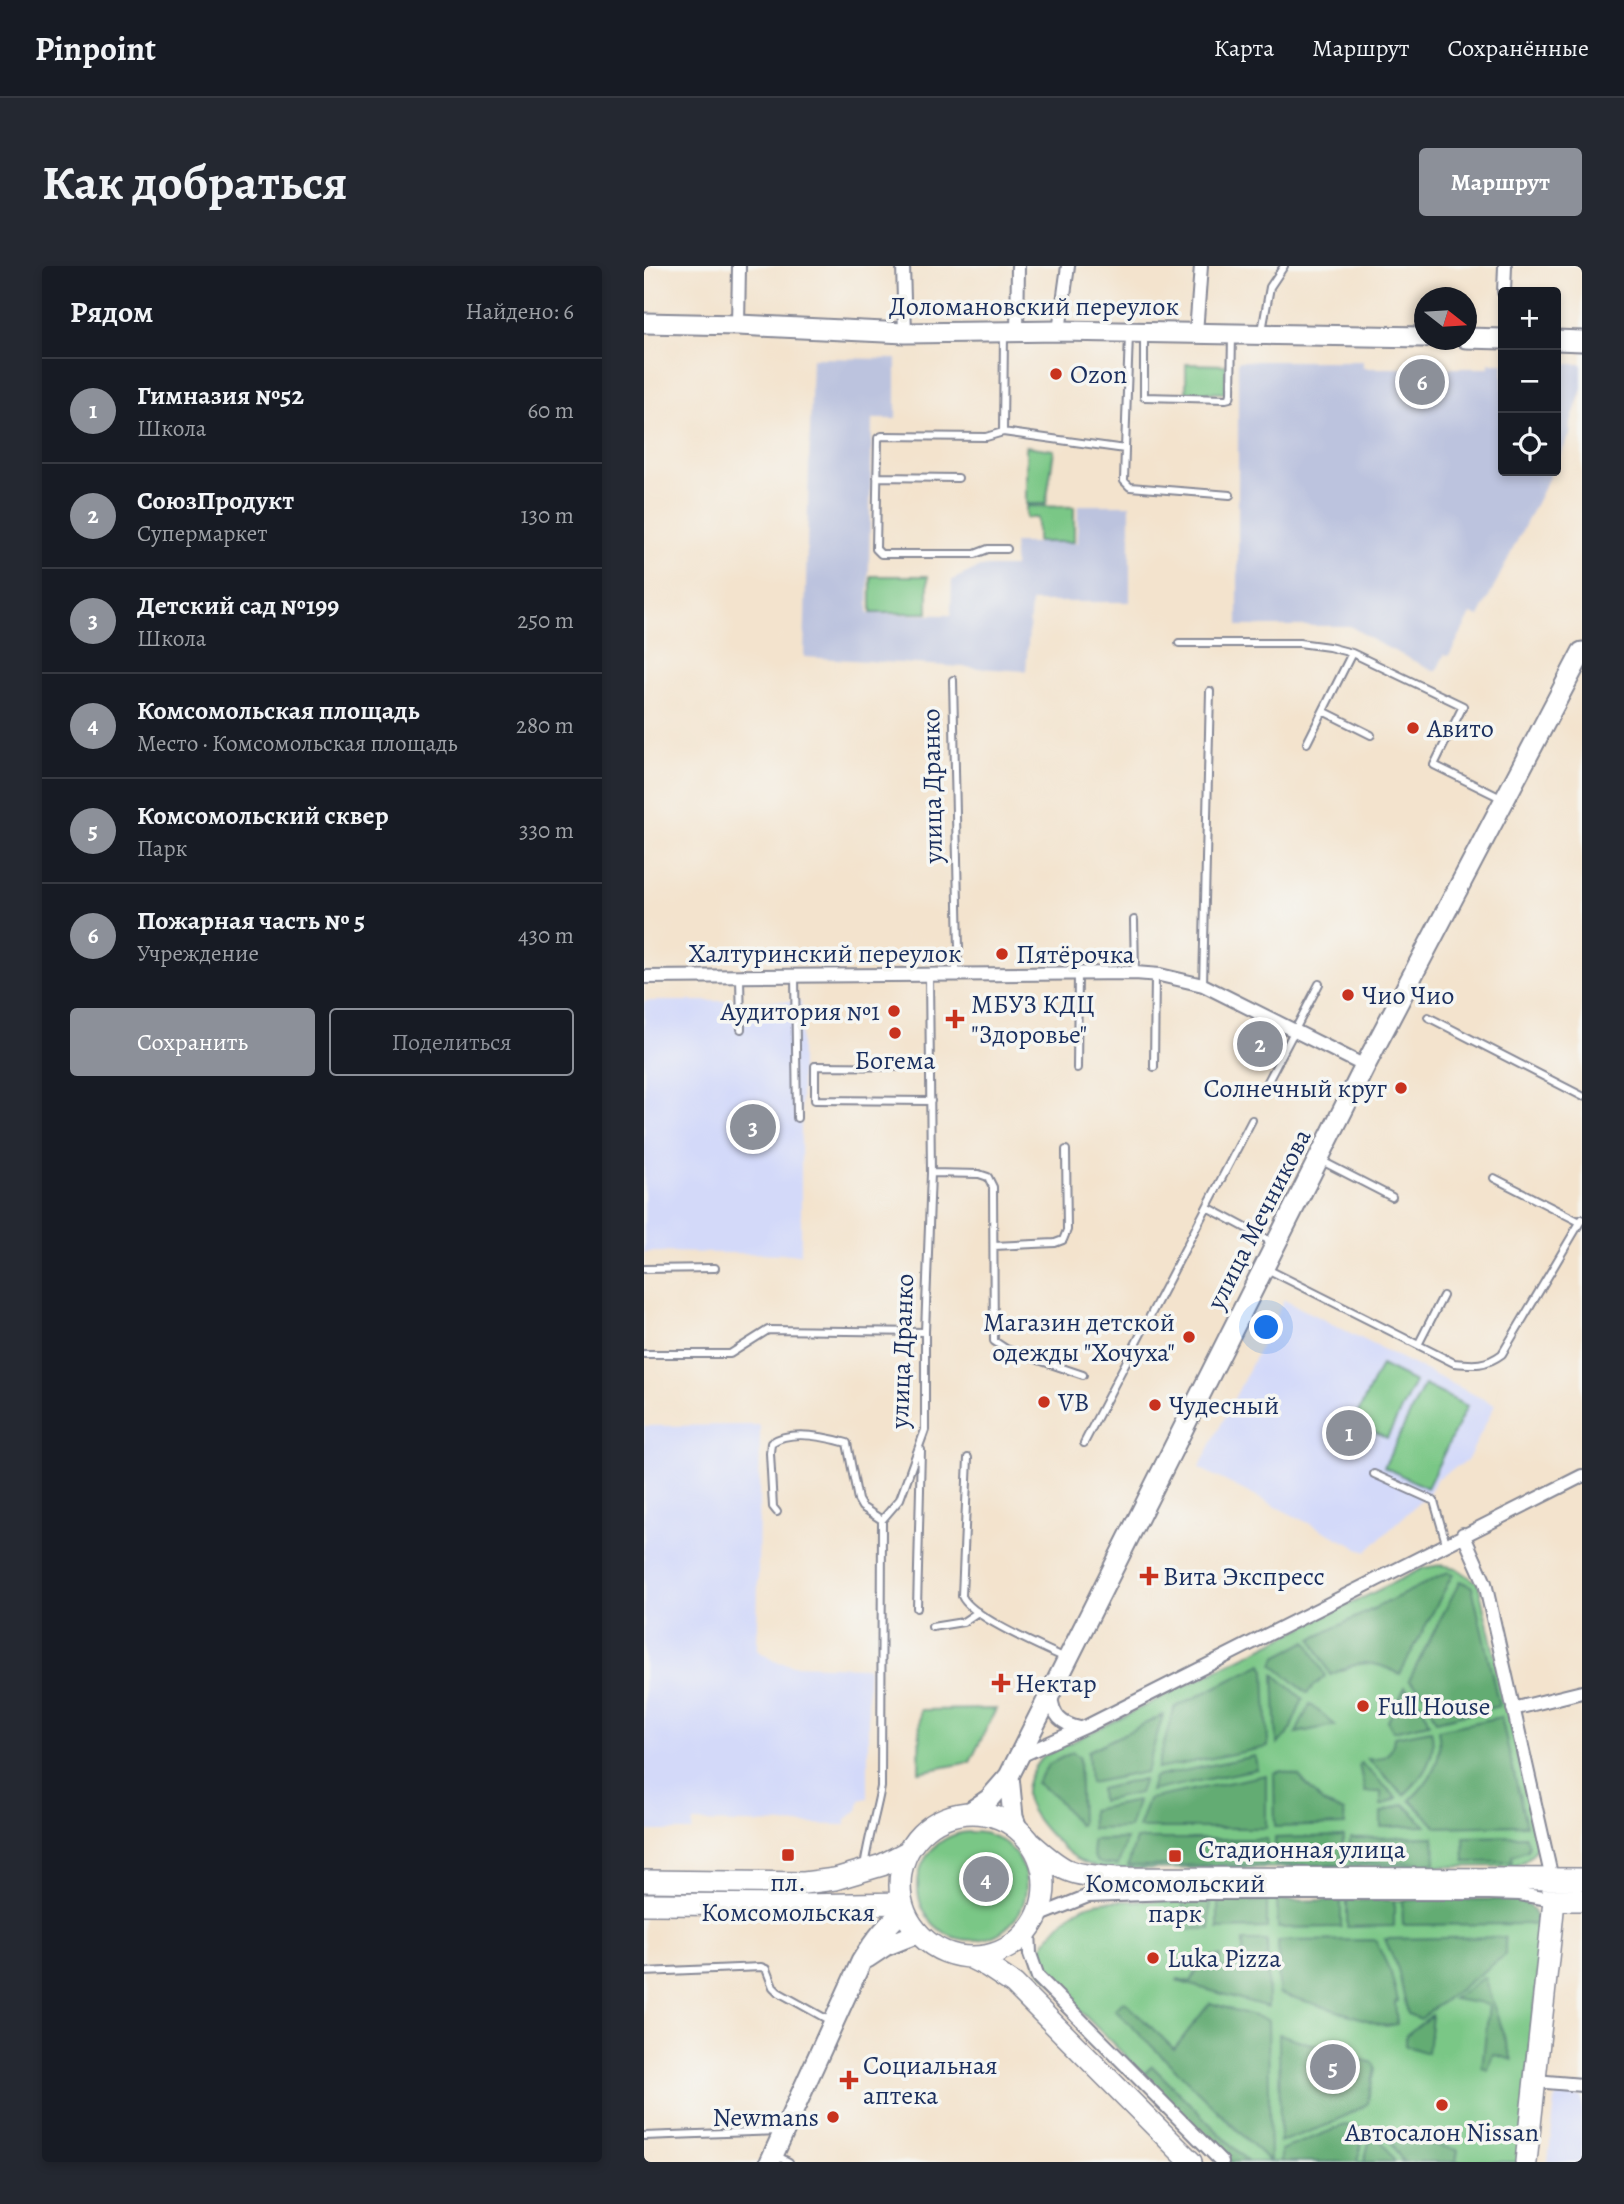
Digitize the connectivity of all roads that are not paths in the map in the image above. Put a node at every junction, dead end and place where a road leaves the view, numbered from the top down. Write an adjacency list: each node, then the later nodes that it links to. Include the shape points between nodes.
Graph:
1 (739, 266): 10 (street)
2 (902, 266): 14 (street)
3 (1018, 266): 12 (street)
4 (1068, 266): 11 (street)
5 (1201, 266): 17 (street)
6 (1284, 266): 16 (lane, via 1270,287)
7 (1505, 266): 8 (street)
8 (1504, 287)
9 (644, 323): 10 (main road, Доломановский переулок)
10 (738, 325): 14 (main road, Доломановский переулок)
11 (1059, 331): 12 (main road, Доломановский переулок); 13 (main road, Доломановский переулок)
12 (1010, 332): 14 (main road, Доломановский переулок); 23 (lane)
13 (1136, 332): 15 (lane, via 1144,397 1175,399 1230,398); 17 (main road, Доломановский переулок); 24 (lane)
14 (905, 333)
15 (1232, 333): 16 (main road, Доломановский переулок); 17 (main road, Доломановский переулок)
16 (1262, 333): 18 (main road, Доломановский переулок)
17 (1196, 334)
18 (1414, 337)
19 (1477, 338): 20 (main road)
20 (1498, 339)
21 (1561, 340): 22 (main road)
22 (1582, 341)
23 (1003, 432): 24 (lane); 25 (lane, via 986,437 882,436 877,442)
24 (1125, 449): 27 (lane, via 1124,481 1130,487)
25 (877, 477): 26 (lane); 28 (lane, via 877,552 975,554)
26 (958, 478)
27 (1230, 495)
28 (1007, 549)
29 (1179, 643): 31 (lane, via 1299,643)
30 (1582, 652): 37 (main road, улица Мечникова)
31 (1352, 653): 34 (lane); 37 (lane, via 1463,706 1434,765)
32 (953, 680): 42 (lane, улица Дранко, via 959,950)
33 (1210, 691): 48 (lane)
34 (1323, 711): 35 (lane); 36 (lane)
35 (1371, 735)
36 (1307, 743)
37 (1504, 800): 52 (main road, улица Мечникова)
38 (1134, 920): 39 (lane)
39 (1135, 973): 40 (street, Халтуринский переулок); 43 (street, Халтуринский переулок)
40 (1078, 974): 42 (street, Халтуринский переулок); 55 (lane)
41 (929, 975): 42 (street, Халтуринский переулок); 45 (street, Халтуринский переулок); 53 (lane, улица Дранко)
42 (955, 975)
43 (1155, 975): 48 (street, Халтуринский переулок); 54 (lane)
44 (740, 976): 45 (street, Халтуринский переулок); 46 (street, Халтуринский переулок); 50 (lane)
45 (796, 976): 59 (lane)
46 (644, 977)
47 (1319, 984): 51 (lane)
48 (1203, 985): 51 (street, Халтуринский переулок)
49 (1428, 1017): 57 (lane)
50 (741, 1029)
51 (1293, 1030): 52 (street, Халтуринский переулок); 56 (lane)
52 (1364, 1066): 62 (main road, улица Мечникова)
53 (930, 1067): 58 (lane, улица Дранко); 58 (lane, via 815,1066 815,1100)
54 (1154, 1067)
55 (1077, 1068)
56 (1265, 1087)
57 (1582, 1096)
58 (931, 1101): 63 (lane, улица Дранко)
59 (797, 1118)
60 (1252, 1120): 66 (lane)
61 (1066, 1150): 69 (lane, via 1067,1230 1063,1240)
62 (1318, 1159): 65 (lane); 68 (main road, улица Мечникова)
63 (931, 1173): 69 (lane, via 989,1177); 74 (lane, улица Дранко)
64 (1494, 1178): 67 (lane)
65 (1392, 1197)
66 (1207, 1207): 68 (lane); 78 (lane)
67 (1581, 1220): 75 (lane, via 1502,1354 1475,1366 1454,1363)
68 (1275, 1244): 70 (main road, улица Мечникова)
69 (994, 1246): 77 (lane, via 994,1341)
70 (1264, 1267): 75 (lane); 90 (main road, улица Мечникова)
71 (715, 1268): 72 (lane)
72 (644, 1269)
73 (1443, 1296): 75 (lane)
74 (925, 1332): 76 (lane, via 768,1330 730,1354); 79 (lane, улица Дранко)
75 (1418, 1345)
76 (644, 1354)
77 (1083, 1375)
78 (1084, 1444)
79 (921, 1445): 84 (lane, улица Дранко, via 900,1499); 87 (lane)
80 (968, 1458): 88 (lane, via 962,1596 965,1604)
81 (1374, 1474): 86 (lane, via 1434,1502)
82 (1582, 1476): 85 (street)
83 (777, 1512): 84 (lane, улица Дранко, via 772,1507 771,1443 802,1436 848,1443 858,1500)
84 (882, 1520): 101 (lane, via 881,1787)
85 (1463, 1534): 86 (street); 93 (street, via 1485,1583)
86 (1446, 1543): 94 (street)
87 (917, 1608)
88 (978, 1612): 89 (lane, via 963,1622); 90 (lane)
89 (932, 1627)
90 (1067, 1659): 91 (main road, улица Мечникова)
91 (1051, 1692): 94 (street, via 1057,1719); 95 (main road, улица Мечникова)
92 (1582, 1692): 93 (street)
93 (1513, 1709): 104 (street)
94 (1080, 1728): 95 (street)
95 (1018, 1757): 96 (main road, улица Мечникова)
96 (1009, 1776): 97 (main road, улица Мечникова); 98 (main road)
97 (970, 1812): 98 (main road, via 995,1816); 100 (main road, via 929,1826)
98 (1017, 1828): 99 (main road)
99 (1032, 1844): 104 (main road, Стадионная улица, via 1070,1872 1116,1878); 108 (main road, via 1044,1880 1042,1903)
100 (907, 1852): 101 (main road); 107 (main road, via 901,1873)
101 (863, 1872): 103 (main road, via 804,1883)
102 (1582, 1879): 104 (main road, Стадионная улица)
103 (644, 1881)
104 (1553, 1889): 105 (main road, Стадионная улица); 108 (street, Стадионная улица, via 1520,1894 1088,1896); 114 (main road)
105 (1582, 1900)
106 (644, 1904): 107 (main road)
107 (903, 1907): 109 (main road); 111 (main road)
108 (1033, 1922): 110 (main road, via 1020,1940 999,1952); 120 (street, via 1030,1954 1038,1977)
109 (918, 1933): 110 (main road, via 942,1950); 111 (main road, via 885,1945)
110 (970, 1957): 119 (main road, via 1014,1984)
111 (861, 1962): 113 (main road)
112 (644, 1972): 113 (lane, via 761,1967 778,1992)
113 (833, 2023): 116 (main road)
114 (1535, 2081): 115 (street); 121 (main road)
115 (1582, 2085)
116 (785, 2130): 117 (lane); 118 (main road)
117 (644, 2136)
118 (778, 2160)
119 (1191, 2162)
120 (1222, 2162)
121 (1526, 2162)

